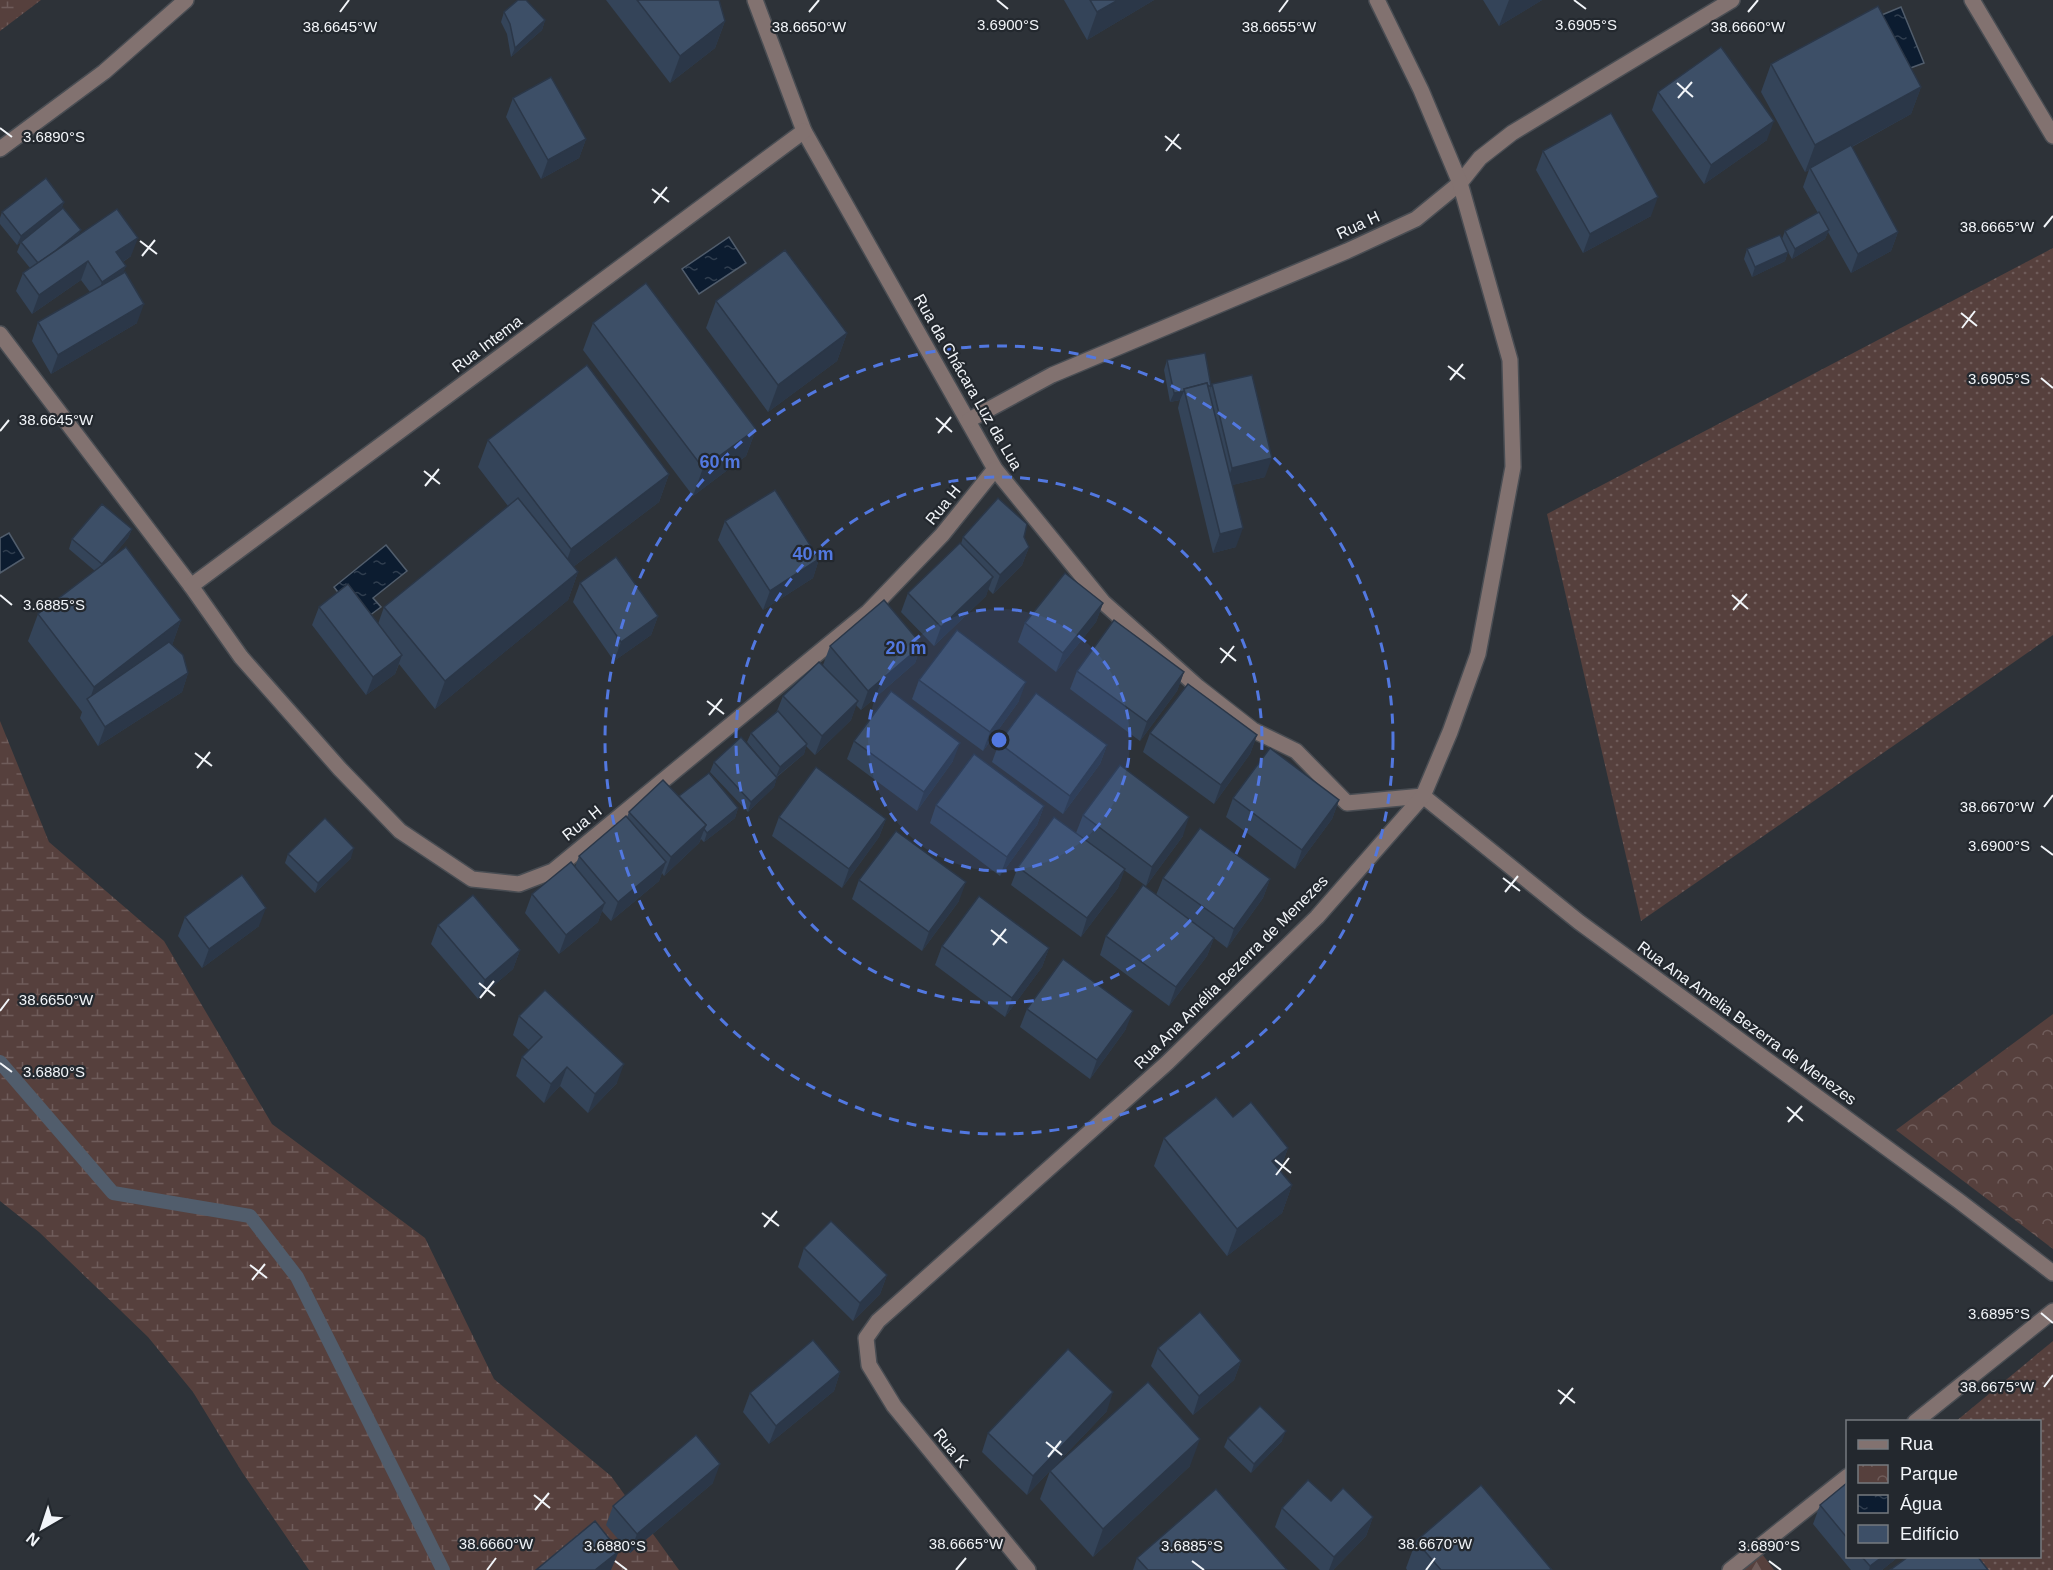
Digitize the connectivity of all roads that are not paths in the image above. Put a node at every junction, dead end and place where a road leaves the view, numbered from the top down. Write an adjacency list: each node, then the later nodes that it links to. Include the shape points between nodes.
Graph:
1 (186, 0): 8 (street, via 104,72)
2 (755, 0): 6 (street, Rua da Chácara Luz da Lua)
3 (1377, 0): 9 (street, Rua Ana Amélia Bezerra de Menezes)
4 (1732, 0): 9 (street, Rua H, via 1512,133 1480,158)
5 (1972, 0): 7 (street)
6 (804, 131): 11 (street, Rua da Chácara Luz da Lua); 13 (street, Rua Intema)
7 (2053, 136)
8 (0, 149)
9 (1460, 183): 11 (street, Rua H, via 1416,219 1052,375); 14 (street, Rua Ana Amélia Bezerra de Menezes, via 1510,360 1513,467 1478,654)
10 (0, 334): 13 (street, Rua H)
11 (969, 420): 12 (street, Rua da Chácara Luz da Lua)
12 (995, 469): 13 (street, Rua H, via 942,535 868,612 553,871 519,884 471,879 400,831 241,657); 14 (street, Rua da Chácara Luz da Lua, via 1103,602 1253,730 1296,751 1347,803)
13 (191, 586)
14 (1423, 796): 15 (street, Rua Ana Amelia Bezerra de Menezes, via 1579,922); 17 (street, Rua Ana Amélia Bezerra de Menezes, via 1317,917 1167,1063 878,1321)
15 (2053, 1273)
16 (2053, 1311): 18 (street)
17 (866, 1338): 20 (street, Rua K, via 869,1365 894,1406)
18 (1917, 1420)
19 (1846, 1478): 21 (street)
20 (1028, 1570)
21 (1730, 1570)

